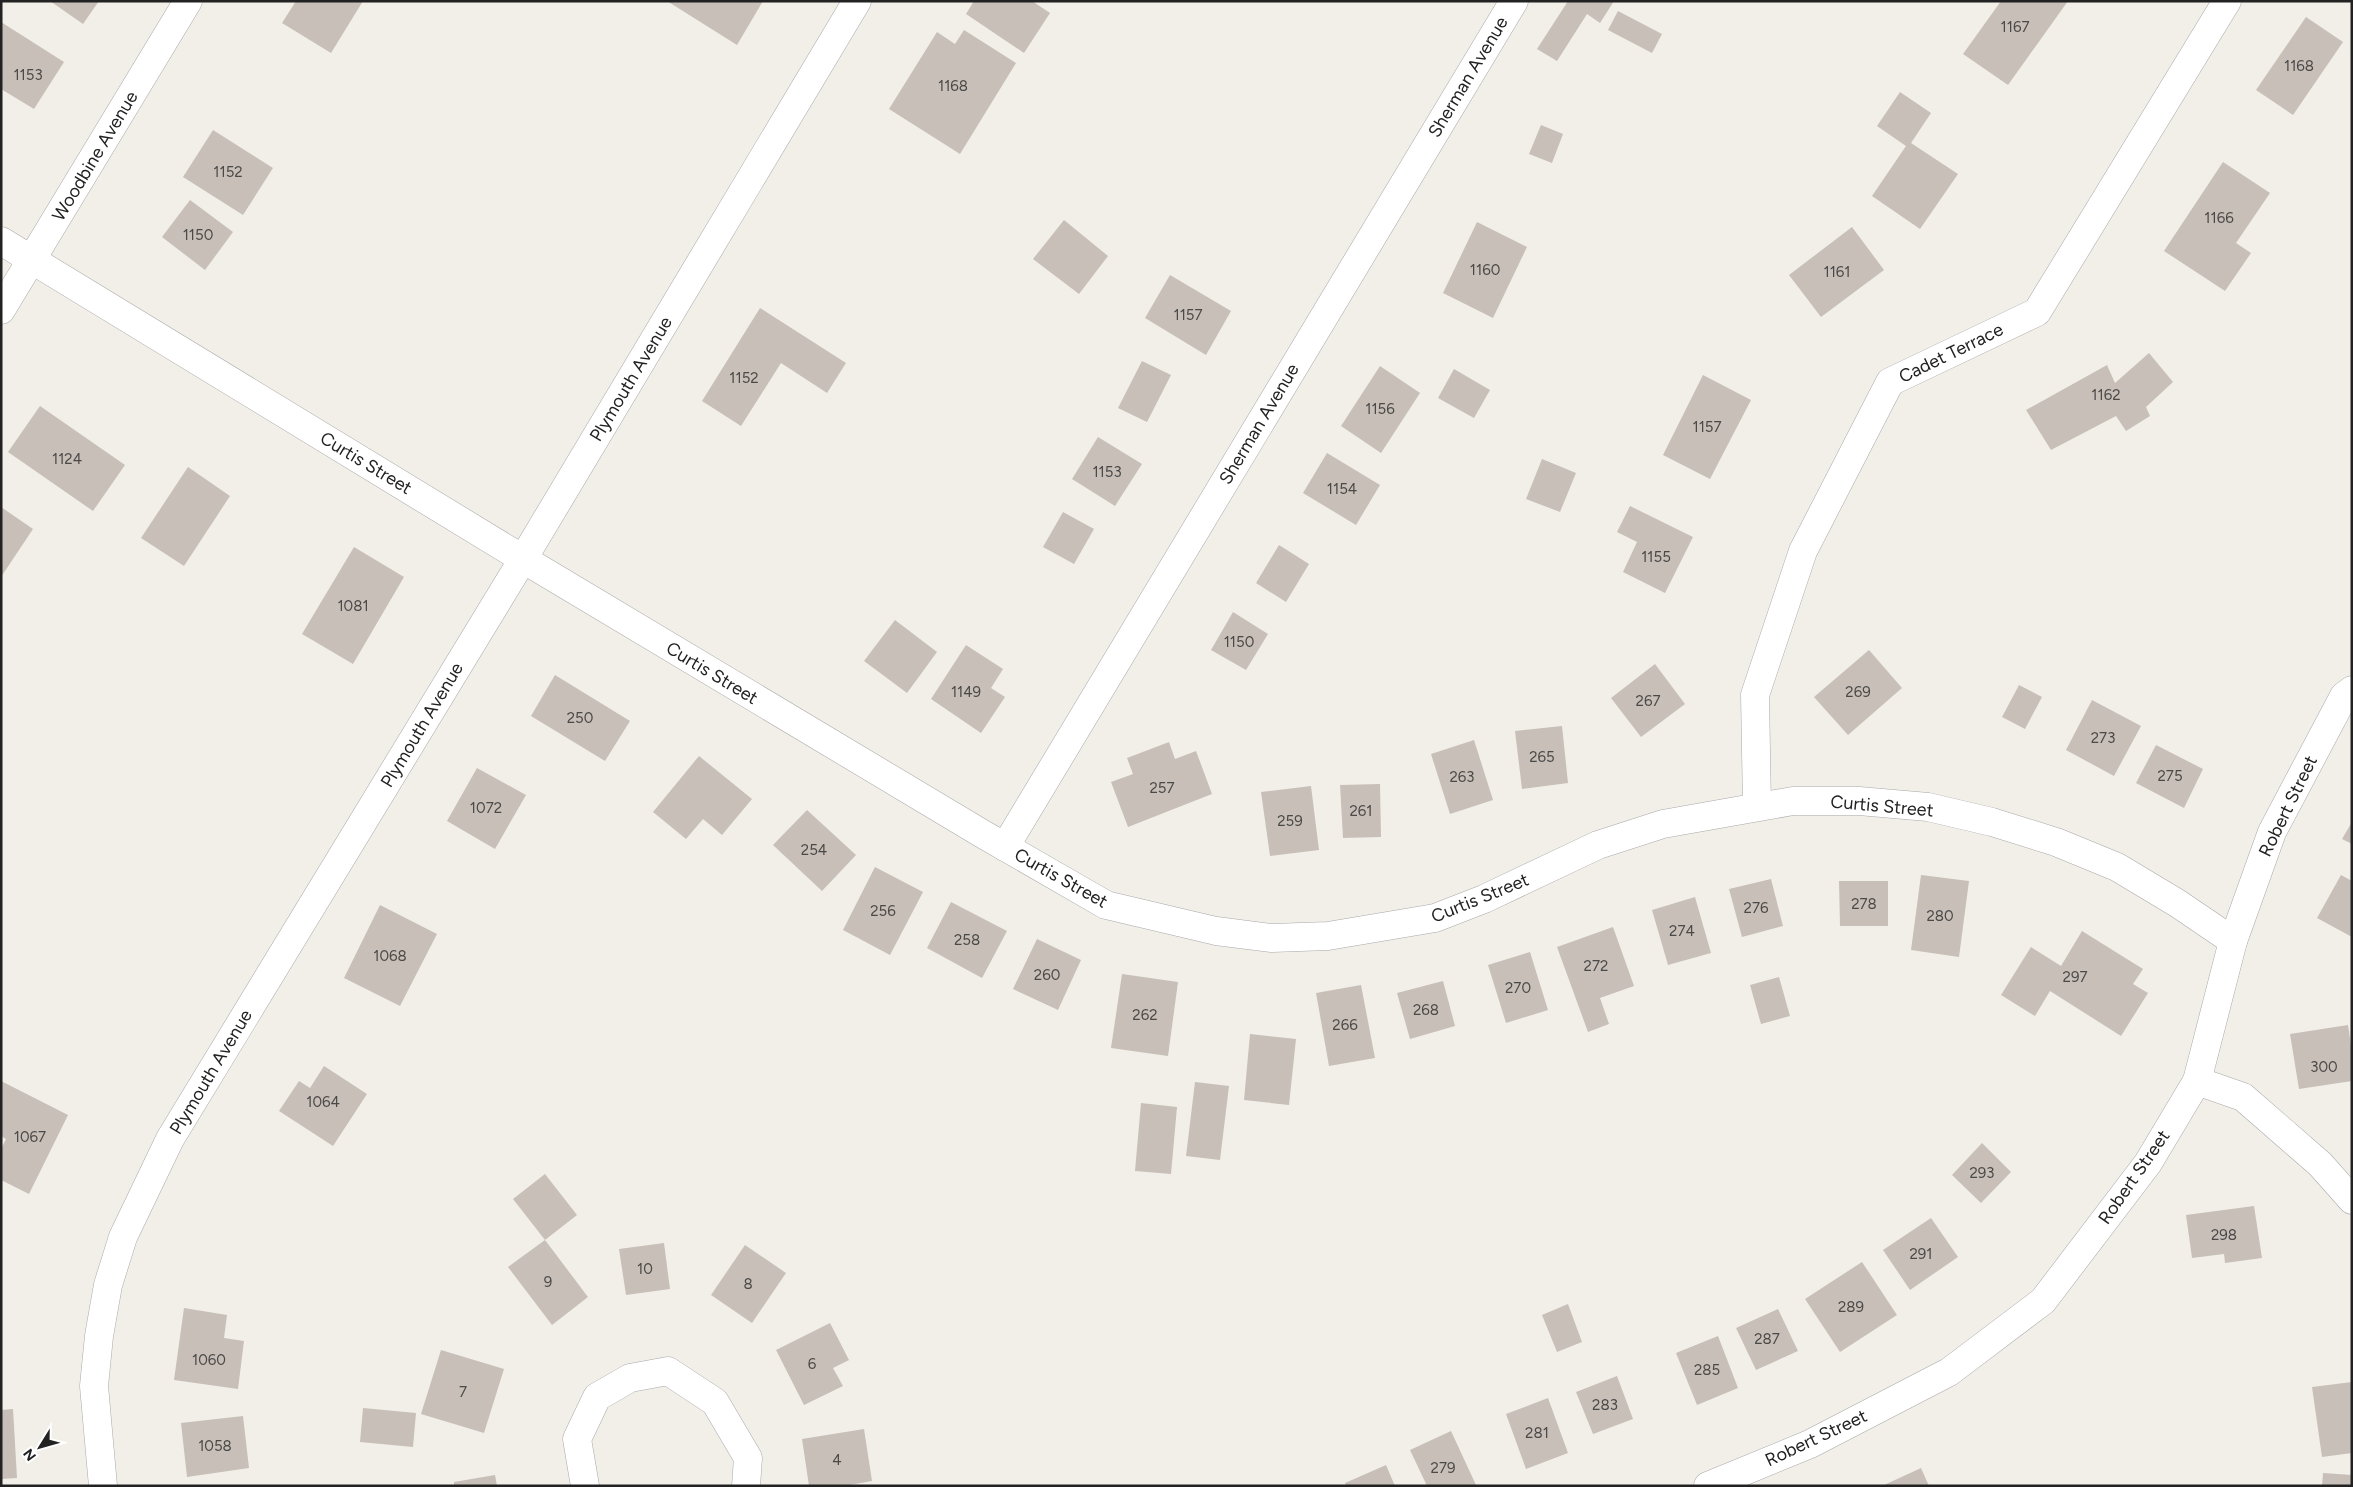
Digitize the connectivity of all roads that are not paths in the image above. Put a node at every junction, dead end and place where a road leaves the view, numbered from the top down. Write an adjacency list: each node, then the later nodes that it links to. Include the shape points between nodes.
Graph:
1 (188, 1): 6 (street, Woodbine Avenue)
2 (857, 1): 8 (street, Plymouth Avenue)
3 (1514, 1): 11 (street, Sherman Avenue)
4 (2227, 1): 10 (street, Cadet Terrace, via 2036,312 1890,382 1803,551 1755,695)
5 (1, 241): 6 (street, Curtis Street)
6 (32, 260): 7 (street, Woodbine Avenue); 8 (street, Curtis Street)
7 (1, 310)
8 (523, 559): 11 (street, Curtis Street); 15 (street, Plymouth Avenue, via 170,1139 124,1238 108,1285 94,1386)
9 (2352, 690): 12 (street, Robert Street, via 2344,696 2272,832)
10 (1757, 806): 11 (street, Curtis Street, via 1663,824 1598,845 1484,899 1435,918 1328,936 1272,938 1216,931 1106,905); 12 (street, Curtis Street, via 1793,801 1860,801 1928,807 1992,822 2056,842 2117,867)
11 (1005, 847)
12 (2233, 941): 13 (street, Robert Street)
13 (2197, 1081): 14 (street, via 2242,1097 2320,1164); 18 (street, Robert Street, via 2148,1163 2043,1301 1948,1372 1810,1444)
14 (2352, 1200)
15 (103, 1486)
16 (585, 1486): 17 (street, via 577,1439 597,1397 630,1378 668,1371 715,1402 748,1458)
17 (746, 1486)
18 (1708, 1486)

